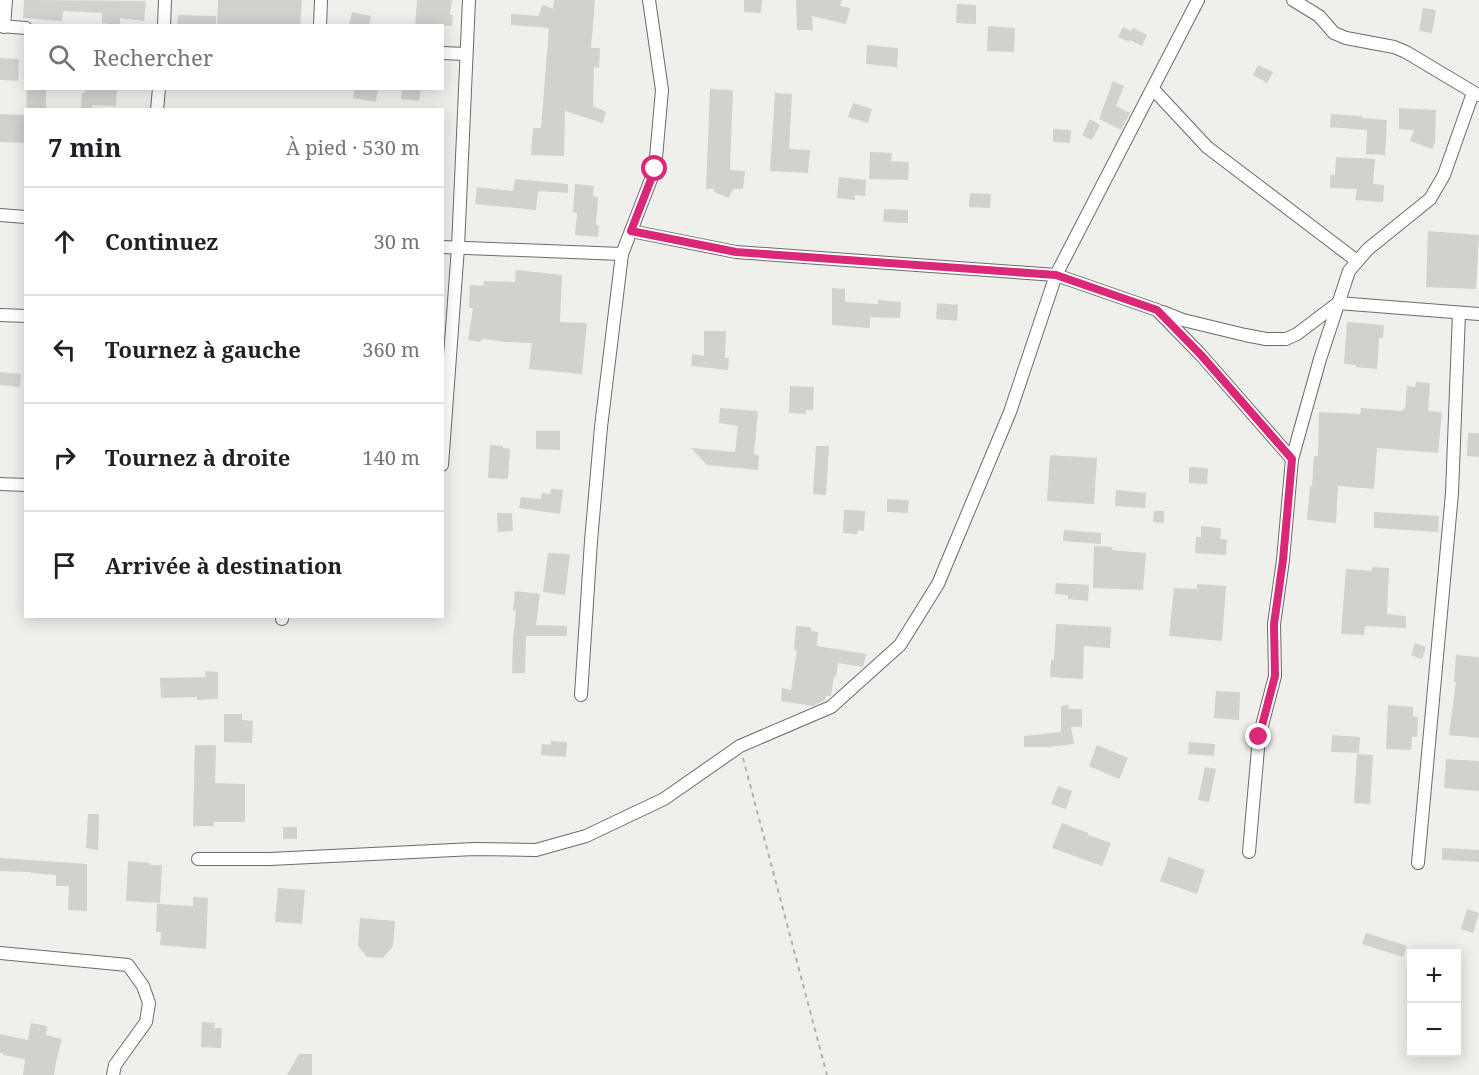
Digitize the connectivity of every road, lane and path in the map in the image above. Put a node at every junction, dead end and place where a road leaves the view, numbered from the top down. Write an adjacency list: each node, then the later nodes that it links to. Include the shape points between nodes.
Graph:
1 (6, 0): 10 (street)
2 (165, 0): 8 (street)
3 (321, 0): 9 (street)
4 (469, 0): 13 (street)
5 (649, 0): 20 (street, via 662,90 655,169)
6 (1198, 0): 14 (street)
7 (1293, 0): 16 (street, via 1318,16 1334,33 1406,52)
8 (164, 24)
9 (320, 24)
10 (2, 26): 11 (street)
11 (24, 28)
12 (444, 53): 13 (street)
13 (466, 54): 22 (street)
14 (1153, 88): 24 (street, via 1207,147); 25 (street)
15 (159, 90): 17 (street)
16 (1476, 94): 24 (street, via 1444,175 1430,199)
17 (158, 108)
18 (0, 214): 19 (street)
19 (24, 217)
20 (631, 231): 23 (street); 25 (street, via 736,252)
21 (444, 247): 22 (street)
22 (458, 248): 23 (street); 32 (street)
23 (622, 254): 36 (street, via 601,427)
24 (1357, 261): 26 (street, via 1349,271)
25 (1056, 275): 27 (street); 37 (street, via 1010,412 938,585 900,645 831,707)
26 (1338, 303): 27 (street, via 1286,339 1245,335); 28 (street); 33 (street)
27 (1157, 310): 33 (street)
28 (1459, 313): 29 (street); 40 (street, via 1452,493)
29 (1479, 314)
30 (0, 315): 31 (street)
31 (24, 316)
32 (444, 438)
33 (1292, 459): 38 (street, via 1274,624 1275,676 1259,737)
34 (0, 484): 35 (street)
35 (24, 485)
36 (581, 695)
37 (740, 746): 39 (street, via 664,799 585,836 536,850); 43 (path)
38 (1249, 852)
39 (198, 859)
40 (1418, 862)
41 (0, 953): 42 (street, via 128,965 149,1003 146,1023 115,1065)
42 (113, 1075)
43 (827, 1075)

